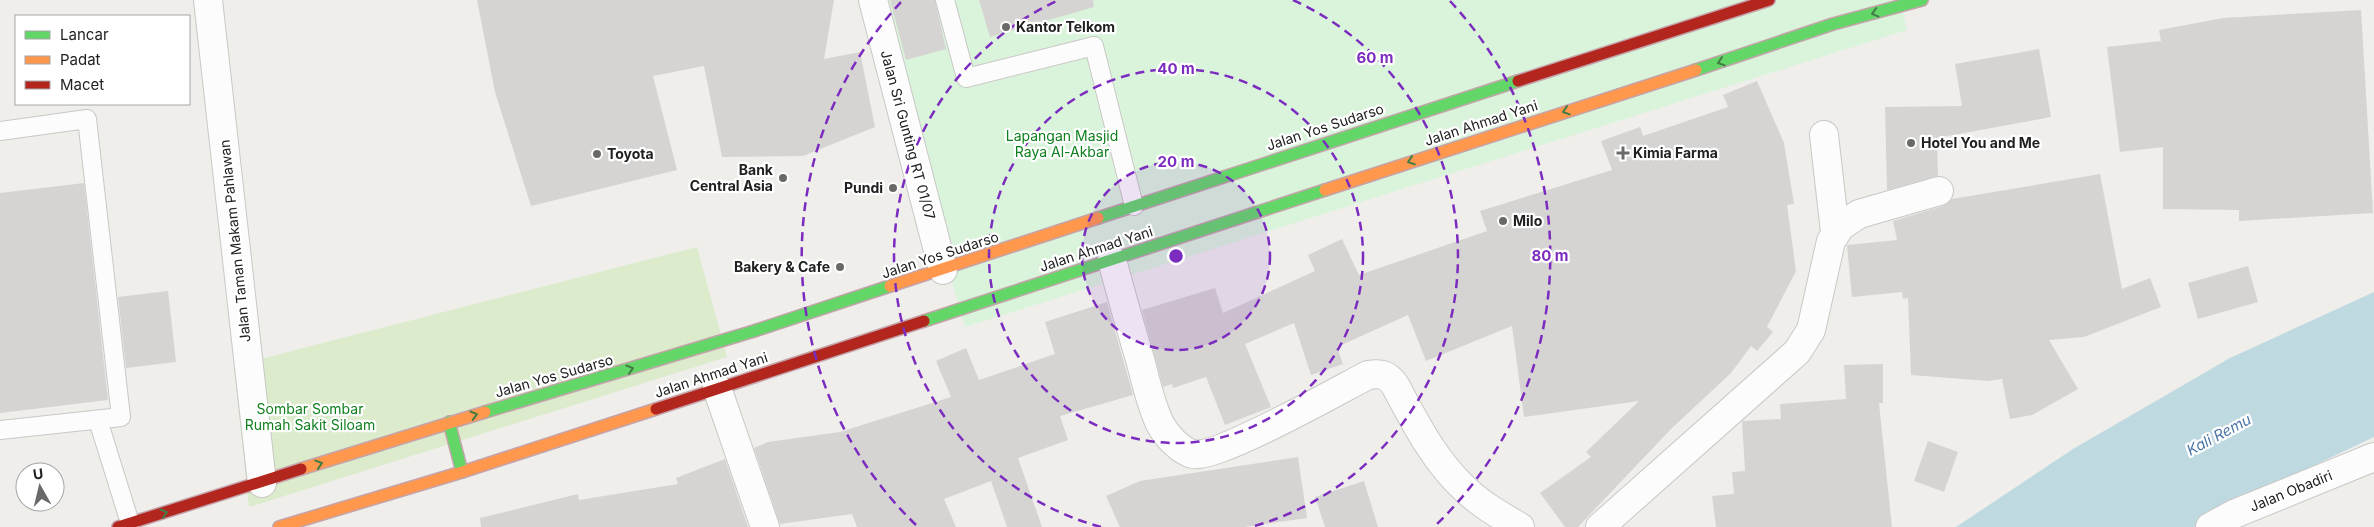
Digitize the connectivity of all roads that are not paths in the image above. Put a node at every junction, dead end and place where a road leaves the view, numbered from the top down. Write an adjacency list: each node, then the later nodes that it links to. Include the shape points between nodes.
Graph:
1 (208, 0): 19 (street, Jalan Taman Makam Pahlawan)
2 (873, 0): 12 (street, Jalan Sri Gunting RT 01/07)
3 (945, 0): 9 (lane, via 966,78 1094,46)
4 (1769, 0): 9 (highway, Jalan Yos Sudarso)
5 (1922, 0): 11 (highway, Jalan Ahmad Yani, one-way to 11, via 1833,24)
6 (0, 131): 14 (lane, via 87,120 121,417)
7 (1824, 135): 10 (street)
8 (1939, 191): 10 (street, via 1859,214)
9 (1134, 206): 12 (highway, Jalan Yos Sudarso)
10 (1835, 232): 24 (street, via 1825,263 1815,318 1797,352)
11 (1112, 260): 13 (highway, Jalan Ahmad Yani); 23 (street, via 1154,408 1172,440 1185,451 1203,454 1229,446 1368,375 1382,374 1391,378 1426,440 1466,490)
12 (943, 270): 15 (highway, Jalan Yos Sudarso, one-way to 12, via 588,382)
13 (717, 388): 18 (highway, Jalan Ahmad Yani); 22 (street)
14 (98, 420): 16 (lane); 20 (lane)
15 (449, 422): 18 (highway); 19 (highway, Jalan Yos Sudarso, one-way to 15)
16 (0, 430)
17 (2374, 457): 25 (street, Jalan Obadiri, via 2234,514)
18 (462, 472): 21 (highway, Jalan Ahmad Yani)
19 (262, 483): 20 (highway, Jalan Yos Sudarso, one-way to 19)
20 (124, 525)
21 (279, 527)
22 (765, 527)
23 (1520, 527)
24 (1600, 527)
25 (2210, 527)

